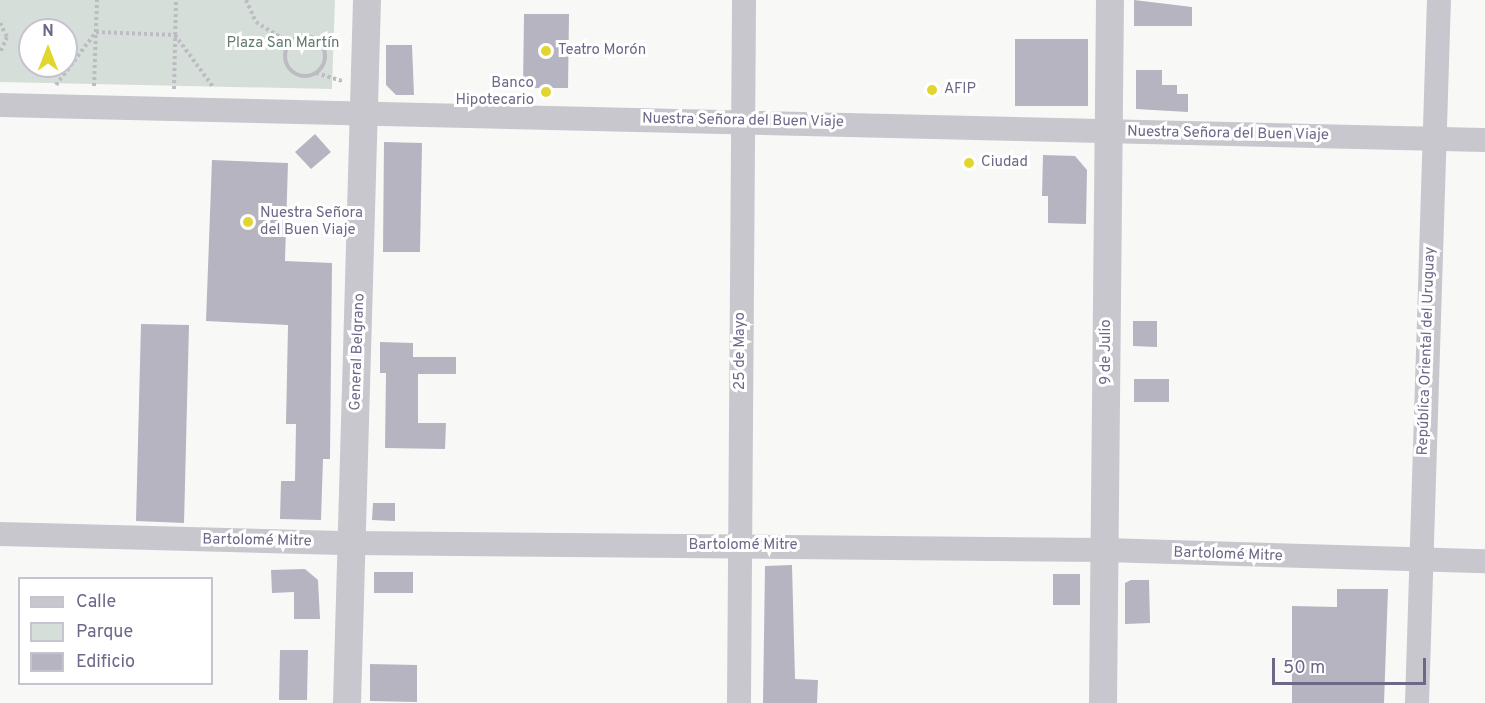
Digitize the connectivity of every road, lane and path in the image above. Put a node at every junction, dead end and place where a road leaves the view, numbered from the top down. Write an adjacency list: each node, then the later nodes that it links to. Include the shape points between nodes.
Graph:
1 (97, 0): 9 (path)
2 (176, 0): 10 (path)
3 (246, 0): 11 (path, via 256,22)
4 (368, 0): 18 (street, General Belgrano)
5 (744, 0): 19 (street, 25 de Mayo)
6 (1110, 0): 20 (street, 9 de Julio)
7 (1439, 0): 21 (street, República Oriental del Uruguay)
8 (0, 23): 12 (path, via 7,37)
9 (96, 32): 10 (path); 14 (path); 15 (path)
10 (175, 35): 16 (path); 17 (path)
11 (290, 43): 11 (path, via 307,37 319,43 324,55 321,68 309,76 291,71 285,61)
12 (0, 53)
13 (0, 105): 14 (street, Nuestra Señora del Buen Viaje)
14 (41, 106): 15 (street, Nuestra Señora del Buen Viaje)
15 (93, 107): 16 (street, Nuestra Señora del Buen Viaje)
16 (174, 109): 17 (street, Nuestra Señora del Buen Viaje)
17 (231, 110): 18 (street, Nuestra Señora del Buen Viaje)
18 (365, 113): 19 (street, Nuestra Señora del Buen Viaje); 24 (street, General Belgrano)
19 (742, 121): 20 (street, Nuestra Señora del Buen Viaje); 25 (street, 25 de Mayo)
20 (1109, 131): 21 (street, Nuestra Señora del Buen Viaje); 26 (street, 9 de Julio)
21 (1434, 139): 22 (street, Nuestra Señora del Buen Viaje); 27 (street, República Oriental del Uruguay)
22 (1485, 140)
23 (0, 534): 24 (street, Bartolomé Mitre)
24 (352, 543): 25 (street, Bartolomé Mitre); 29 (street, General Belgrano)
25 (741, 546): 26 (street, Bartolomé Mitre); 30 (street, 25 de Mayo)
26 (1105, 550): 27 (street, Bartolomé Mitre); 31 (street, 9 de Julio)
27 (1421, 561): 28 (street, Bartolomé Mitre); 32 (street, República Oriental del Uruguay)
28 (1485, 561)
29 (346, 703)
30 (739, 703)
31 (1103, 703)
32 (1417, 703)

